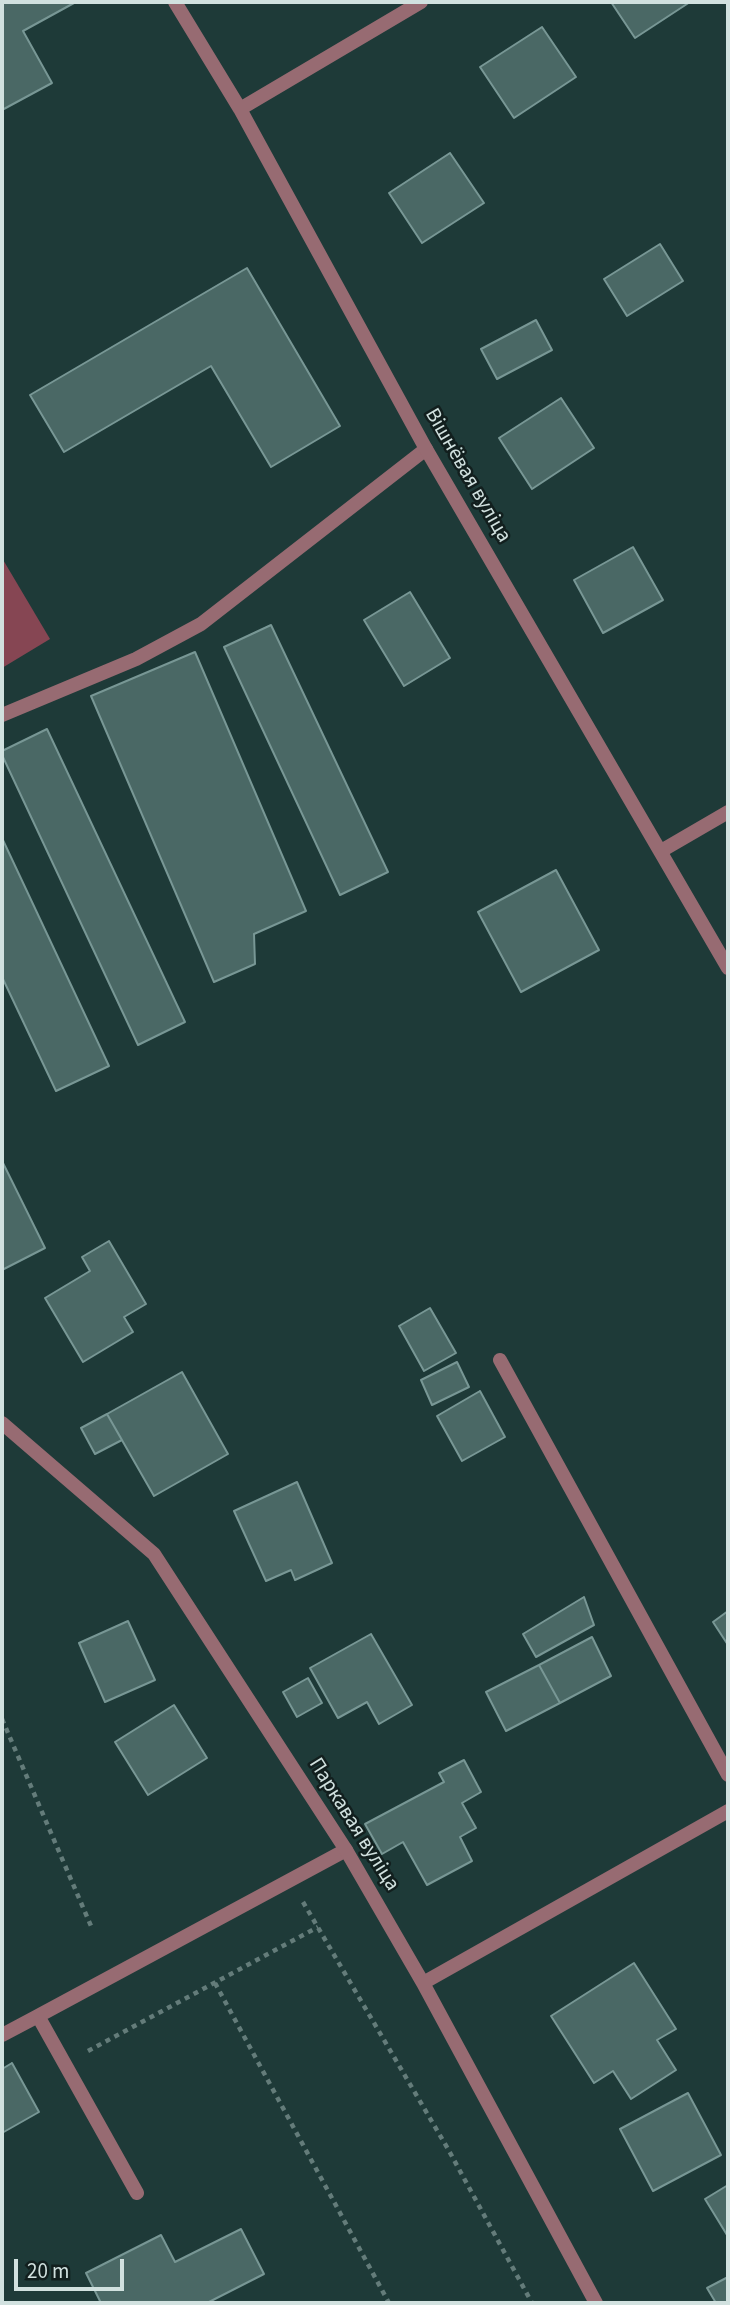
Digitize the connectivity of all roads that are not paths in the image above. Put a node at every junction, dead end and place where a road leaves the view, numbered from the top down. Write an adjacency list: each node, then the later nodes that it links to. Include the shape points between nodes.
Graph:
1 (176, 2): 3 (street, Вішнёвая вуліца)
2 (421, 2): 3 (street)
3 (240, 109): 4 (street, Вішнёвая вуліца)
4 (426, 449): 5 (street, via 201,624 136,659); 7 (street, Вішнёвая вуліца)
5 (2, 715)
6 (728, 812): 7 (street)
7 (661, 851): 8 (street, Вішнёвая вуліца)
8 (728, 968)
9 (500, 1360): 11 (street)
10 (2, 1423): 13 (street, Паркавая вуліца, via 154,1554)
11 (728, 1775)
12 (728, 1811): 14 (street)
13 (346, 1850): 14 (street, Паркавая вуліца); 15 (street)
14 (423, 1983): 18 (street, Паркавая вуліца)
15 (38, 2016): 16 (street); 17 (street)
16 (2, 2035)
17 (137, 2193)
18 (596, 2303)

